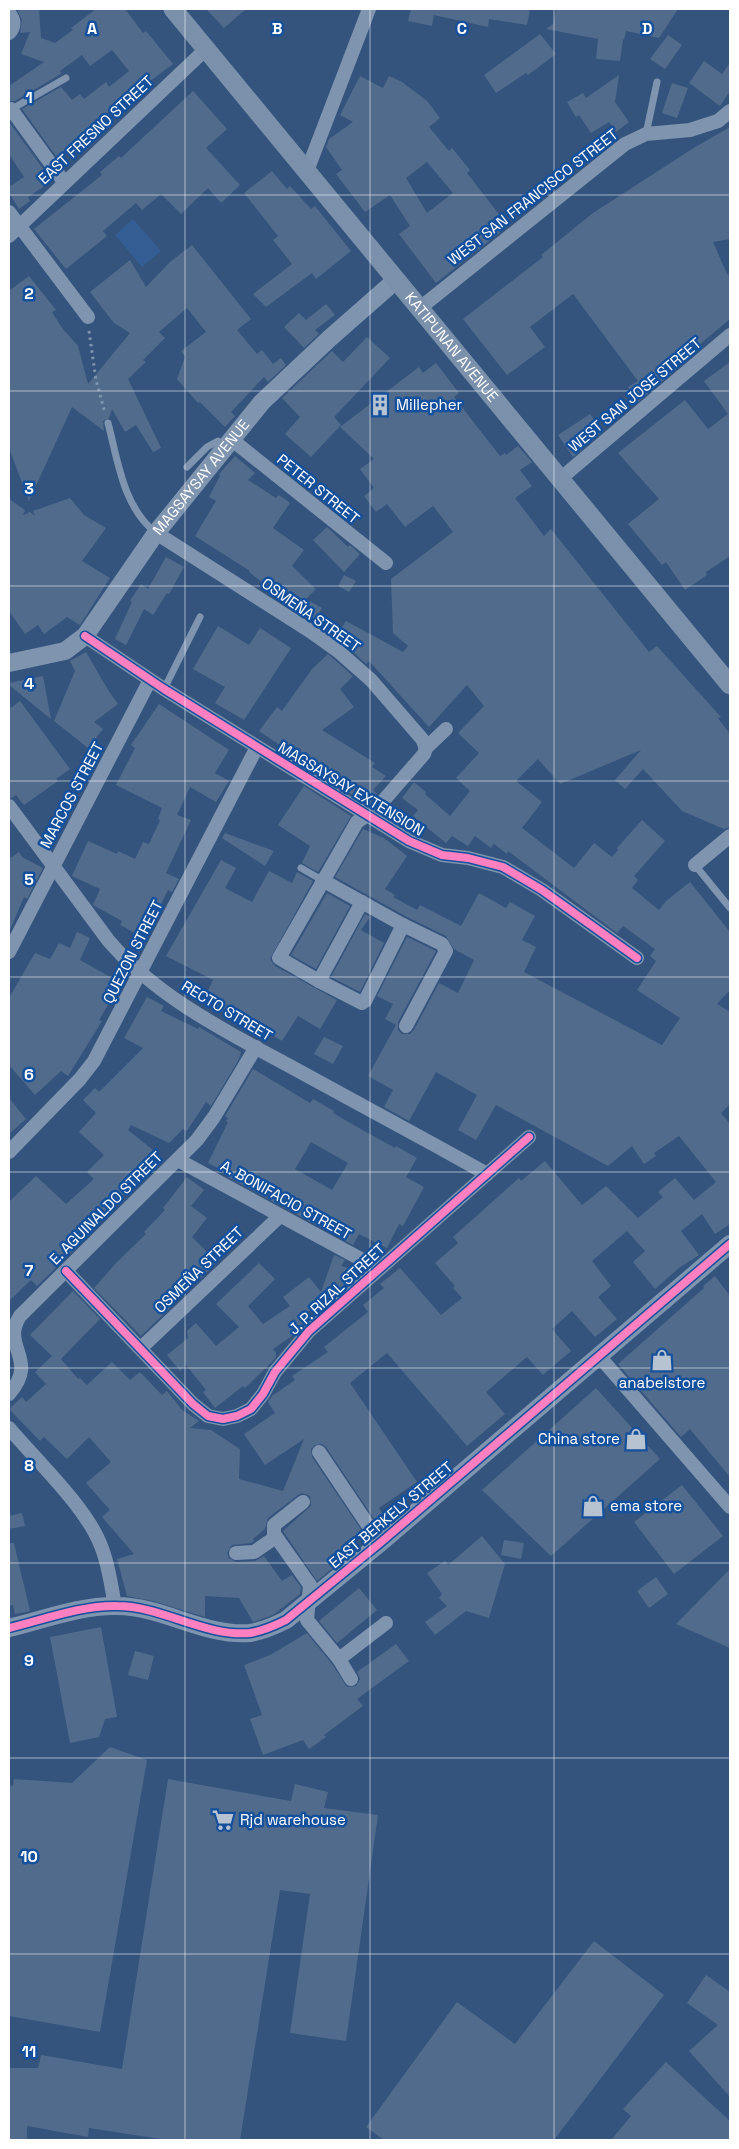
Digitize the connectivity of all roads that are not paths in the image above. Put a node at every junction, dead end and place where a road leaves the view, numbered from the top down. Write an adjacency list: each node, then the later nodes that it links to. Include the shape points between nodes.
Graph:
1 (173, 9): 5 (main road, KATIPUNAN AVENUE)
2 (369, 9): 11 (street)
3 (9, 13): 4 (street, via 14,22)
4 (9, 33)
5 (206, 49): 11 (main road, KATIPUNAN AVENUE); 12 (street, EAST FRESNO STREET)
6 (66, 78): 8 (lane)
7 (657, 82): 10 (lane)
8 (10, 110): 12 (street)
9 (730, 111): 10 (street, WEST SAN FRANCISCO STREET, via 718,121 690,130)
10 (646, 134): 17 (street, WEST SAN FRANCISCO STREET, via 625,144)
11 (307, 171): 16 (main road, KATIPUNAN AVENUE)
12 (64, 182): 14 (street, EAST FRESNO STREET)
13 (9, 212): 14 (street)
14 (19, 226): 15 (street, EAST FRESNO STREET); 18 (street)
15 (9, 236)
16 (396, 280): 17 (main road, KATIPUNAN AVENUE); 21 (street, MAGSAYSAY AVENUE, via 262,402)
17 (420, 308): 23 (main road, KATIPUNAN AVENUE)
18 (88, 317)
19 (730, 335): 23 (street, WEST SAN JOSE STREET)
20 (108, 423): 24 (lane, via 132,505 146,526)
21 (228, 443): 22 (lane, via 212,442); 24 (street, MAGSAYSAY AVENUE); 25 (street, PETER STREET)
22 (187, 467)
23 (560, 479): 30 (main road, KATIPUNAN AVENUE)
24 (156, 533): 27 (street, MAGSAYSAY AVENUE); 34 (street, OSMEÑA STREET, via 338,651 371,680 422,739)
25 (386, 563)
26 (200, 617): 31 (lane)
27 (85, 636): 28 (street, MAGSAYSAY AVENUE, via 65,651); 29 (street, MAGSAYSAY EXTENSION)
28 (9, 663)
29 (150, 680): 31 (street, MAGSAYSAY EXTENSION); 38 (street, MARCOS STREET)
30 (730, 685)
31 (164, 689): 33 (street, MAGSAYSAY EXTENSION)
32 (446, 729): 34 (street)
33 (257, 748): 36 (street, MAGSAYSAY EXTENSION); 47 (street, QUEZON STREET)
34 (426, 748): 36 (street, via 383,802)
35 (9, 806): 38 (street, RECTO STREET)
36 (367, 815): 41 (street, via 357,822); 46 (street, MAGSAYSAY EXTENSION, via 426,850 503,867 542,890)
37 (730, 836): 39 (street)
38 (53, 865): 45 (street, MARCOS STREET); 47 (street, RECTO STREET, via 108,940)
39 (695, 865): 43 (lane)
40 (300, 868): 41 (lane)
41 (322, 880): 42 (street); 48 (street, via 278,956 279,960)
42 (362, 902): 44 (street); 48 (street)
43 (730, 908)
44 (403, 925): 48 (street, via 365,1001 358,1002); 49 (street, via 442,944 446,951)
45 (9, 952)
46 (636, 958)
47 (140, 973): 50 (street, RECTO STREET, via 173,998); 52 (street, QUEZON STREET, via 94,1061)
48 (319, 982)
49 (406, 1026)
50 (256, 1047): 53 (street, E. AGUINALDO STREET, via 214,1117); 54 (street, RECTO STREET)
51 (529, 1137): 54 (street, J. P. RIZAL STREET)
52 (9, 1152)
53 (178, 1160): 55 (street, A. BONIFACIO STREET); 58 (street, E. AGUINALDO STREET)
54 (487, 1174): 57 (street, J. P. RIZAL STREET)
55 (280, 1216): 57 (street, A. BONIFACIO STREET); 59 (street, OSMEÑA STREET)
56 (730, 1244): 60 (street, EAST BERKELY STREET)
57 (379, 1269): 59 (street, J. P. RIZAL STREET, via 309,1331 280,1365 251,1409 237,1416 224,1419 208,1416)
58 (66, 1271): 59 (street, J. P. RIZAL STREET); 61 (street, E. AGUINALDO STREET, via 15,1323 13,1338 22,1371)
59 (141, 1348)
60 (599, 1356): 65 (street); 67 (street, EAST BERKELY STREET)
61 (9, 1394)
62 (9, 1428): 70 (street, via 89,1522 103,1552)
63 (319, 1452): 67 (street)
64 (303, 1502): 66 (street, via 274,1525)
65 (730, 1507)
66 (276, 1537): 68 (street, via 254,1552); 69 (street, via 310,1586)
67 (380, 1543): 69 (street, EAST BERKELY STREET)
68 (236, 1553)
69 (308, 1603): 70 (street, EAST BERKELY STREET, via 269,1628 234,1633 147,1610); 73 (street, via 307,1620)
70 (115, 1606): 72 (street, EAST BERKELY STREET)
71 (386, 1623): 73 (street)
72 (9, 1628)
73 (339, 1659): 74 (street)
74 (351, 1679)

